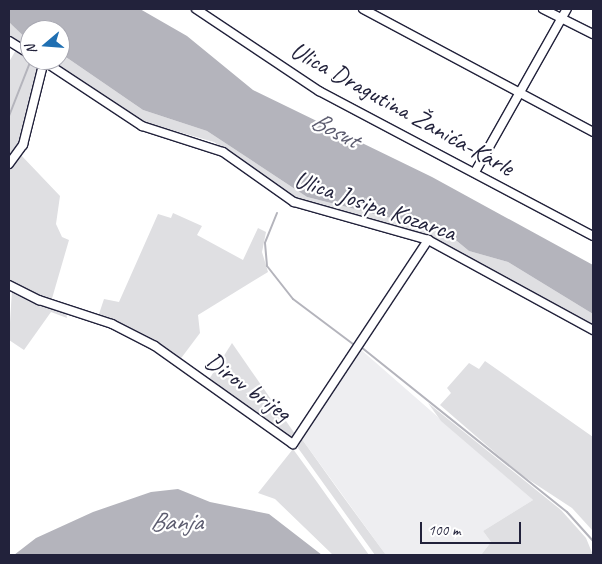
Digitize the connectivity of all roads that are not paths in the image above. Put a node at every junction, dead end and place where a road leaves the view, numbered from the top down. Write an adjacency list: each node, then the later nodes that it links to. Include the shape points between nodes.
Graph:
1 (196, 9): 14 (street, Ulica Dragutina Žanića-Karle, via 319,91)
2 (363, 9): 11 (street)
3 (543, 9): 5 (street)
4 (567, 9): 5 (street)
5 (562, 18): 6 (street); 11 (street)
6 (593, 34)
7 (9, 41): 8 (street)
8 (20, 48)
9 (42, 70): 13 (street, Ulica Josipa Kozarca, via 23,145)
10 (59, 70): 16 (street, Ulica Josipa Kozarca, via 142,126 223,152 294,202)
11 (518, 90): 12 (street); 14 (street)
12 (593, 132)
13 (9, 164)
14 (475, 172): 15 (street, Ulica Dragutina Žanića-Karle)
15 (593, 236)
16 (428, 240): 17 (street, Dirov brijeg, via 293,444 155,346 112,324); 18 (street, Ulica Josipa Kozarca)
17 (9, 287)
18 (593, 330)

